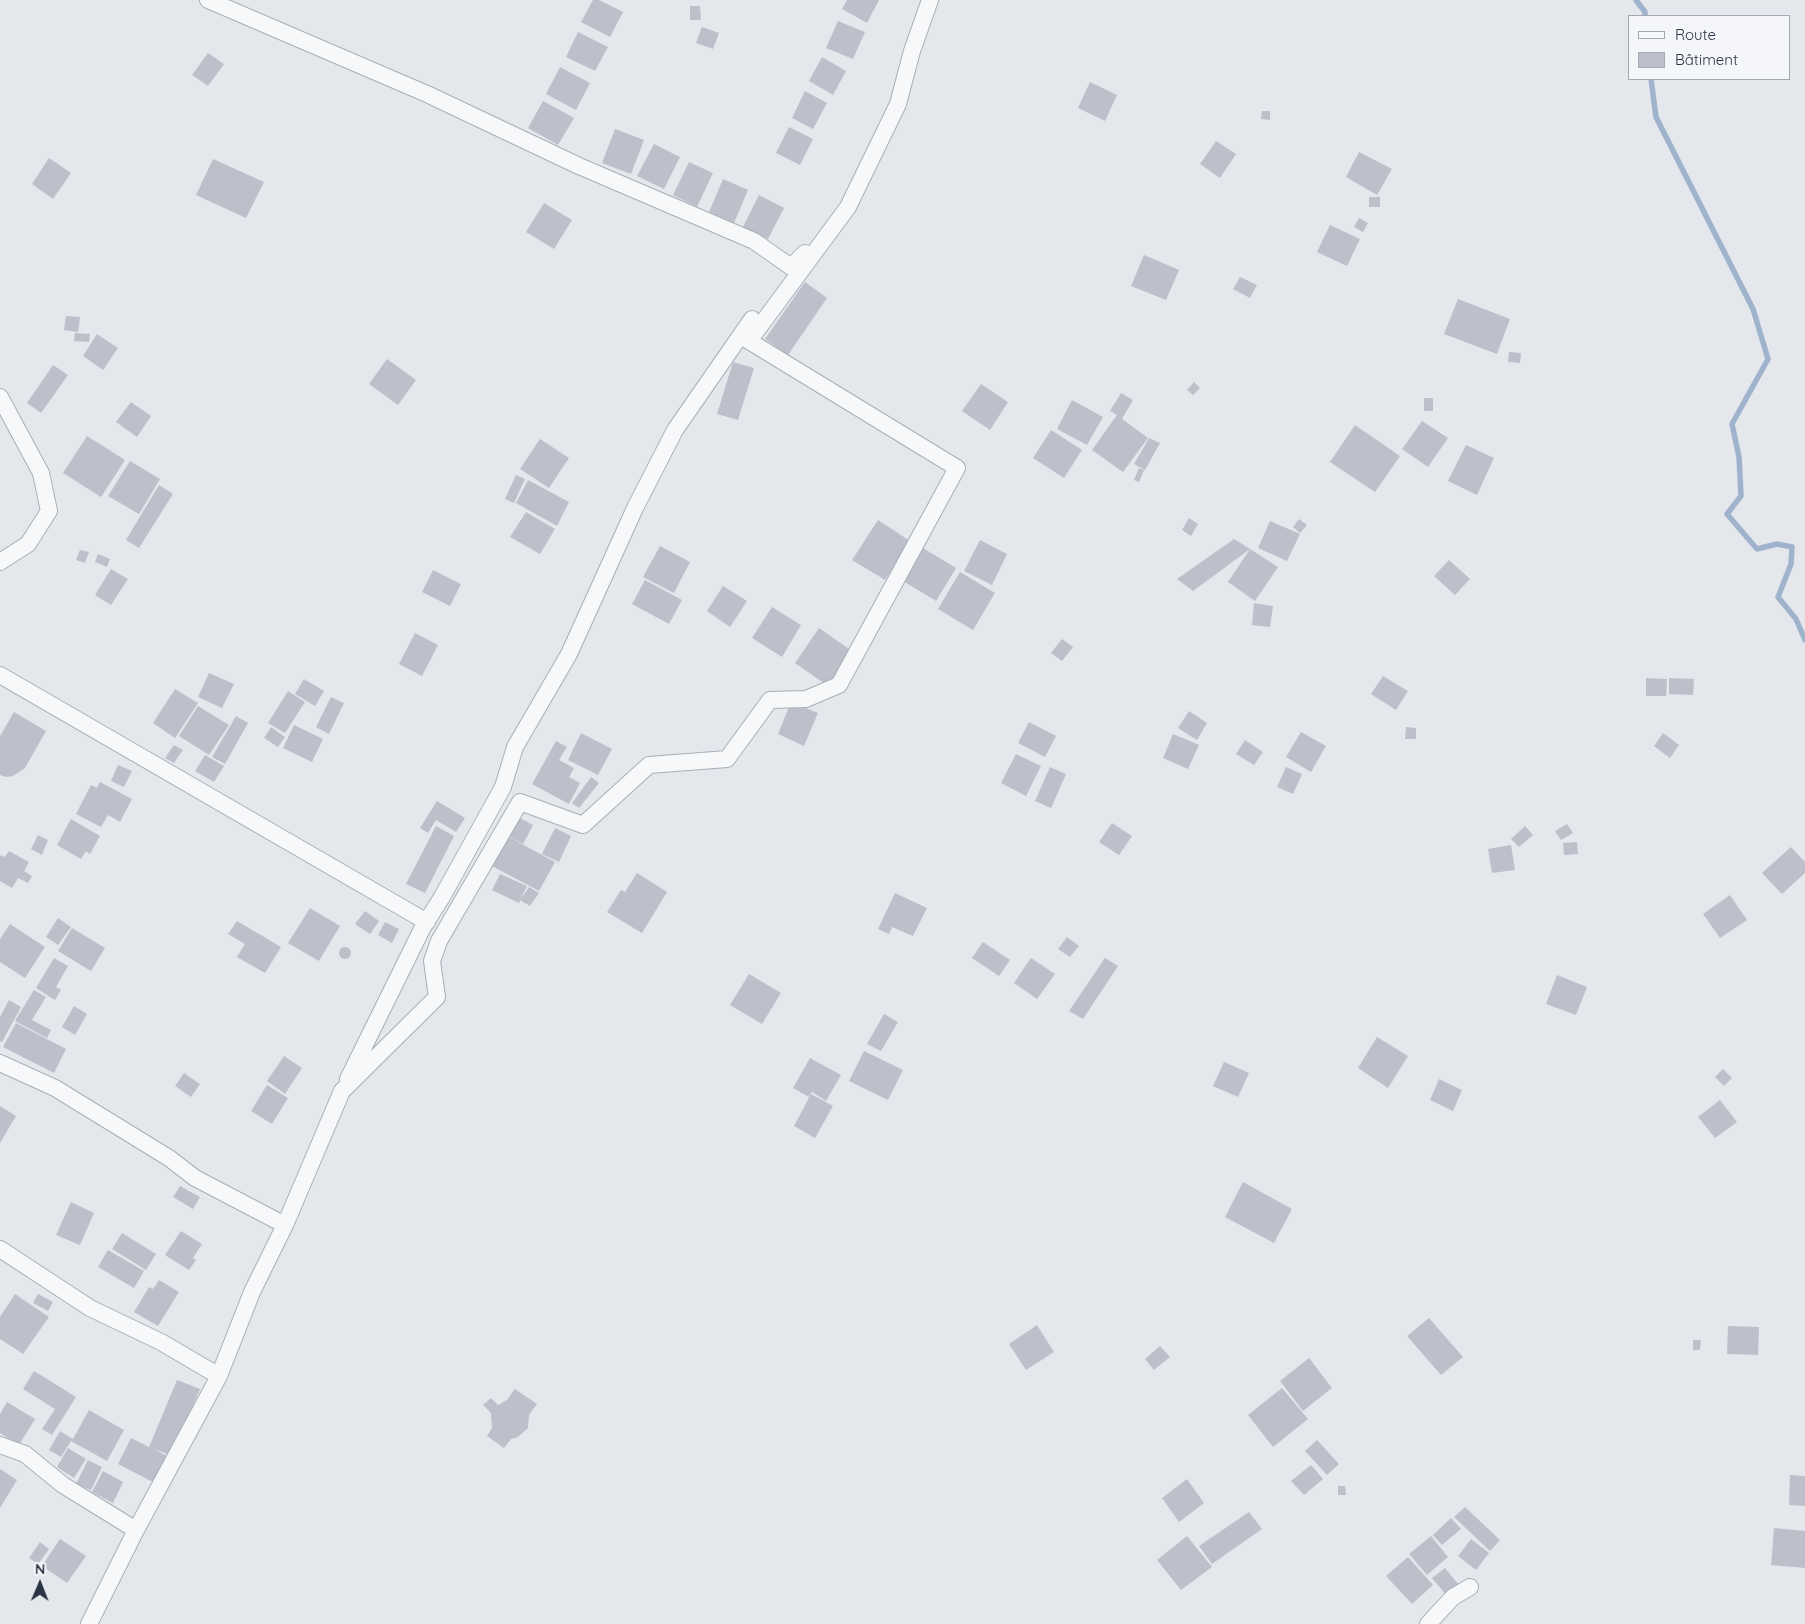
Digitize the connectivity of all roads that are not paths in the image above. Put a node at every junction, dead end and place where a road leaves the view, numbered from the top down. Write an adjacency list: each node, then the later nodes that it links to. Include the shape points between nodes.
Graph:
1 (208, 0): 4 (street, via 428,94 579,166 754,240)
2 (930, 0): 3 (street, via 898,104)
3 (848, 208): 4 (street); 10 (street, via 749,341 956,468 839,685 806,699 770,700 727,759 649,765 583,825 520,802 439,941 432,961 436,997)
4 (791, 267): 8 (street, via 732,345 675,430 635,508 569,654 515,747 503,787)
5 (0, 397): 6 (street, via 41,473 49,511 28,544)
6 (0, 562)
7 (0, 675): 8 (street)
8 (426, 922): 10 (street)
9 (0, 1063): 11 (street, via 55,1088 169,1158 195,1178)
10 (342, 1091): 11 (street)
11 (285, 1225): 13 (street, via 252,1292)
12 (0, 1249): 13 (street, via 90,1308 161,1342)
13 (219, 1376): 15 (street)
14 (0, 1445): 15 (street, via 25,1454 63,1485)
15 (136, 1530): 17 (street)
16 (1470, 1586): 18 (street, via 1453,1597)
17 (89, 1624)
18 (1428, 1624)

